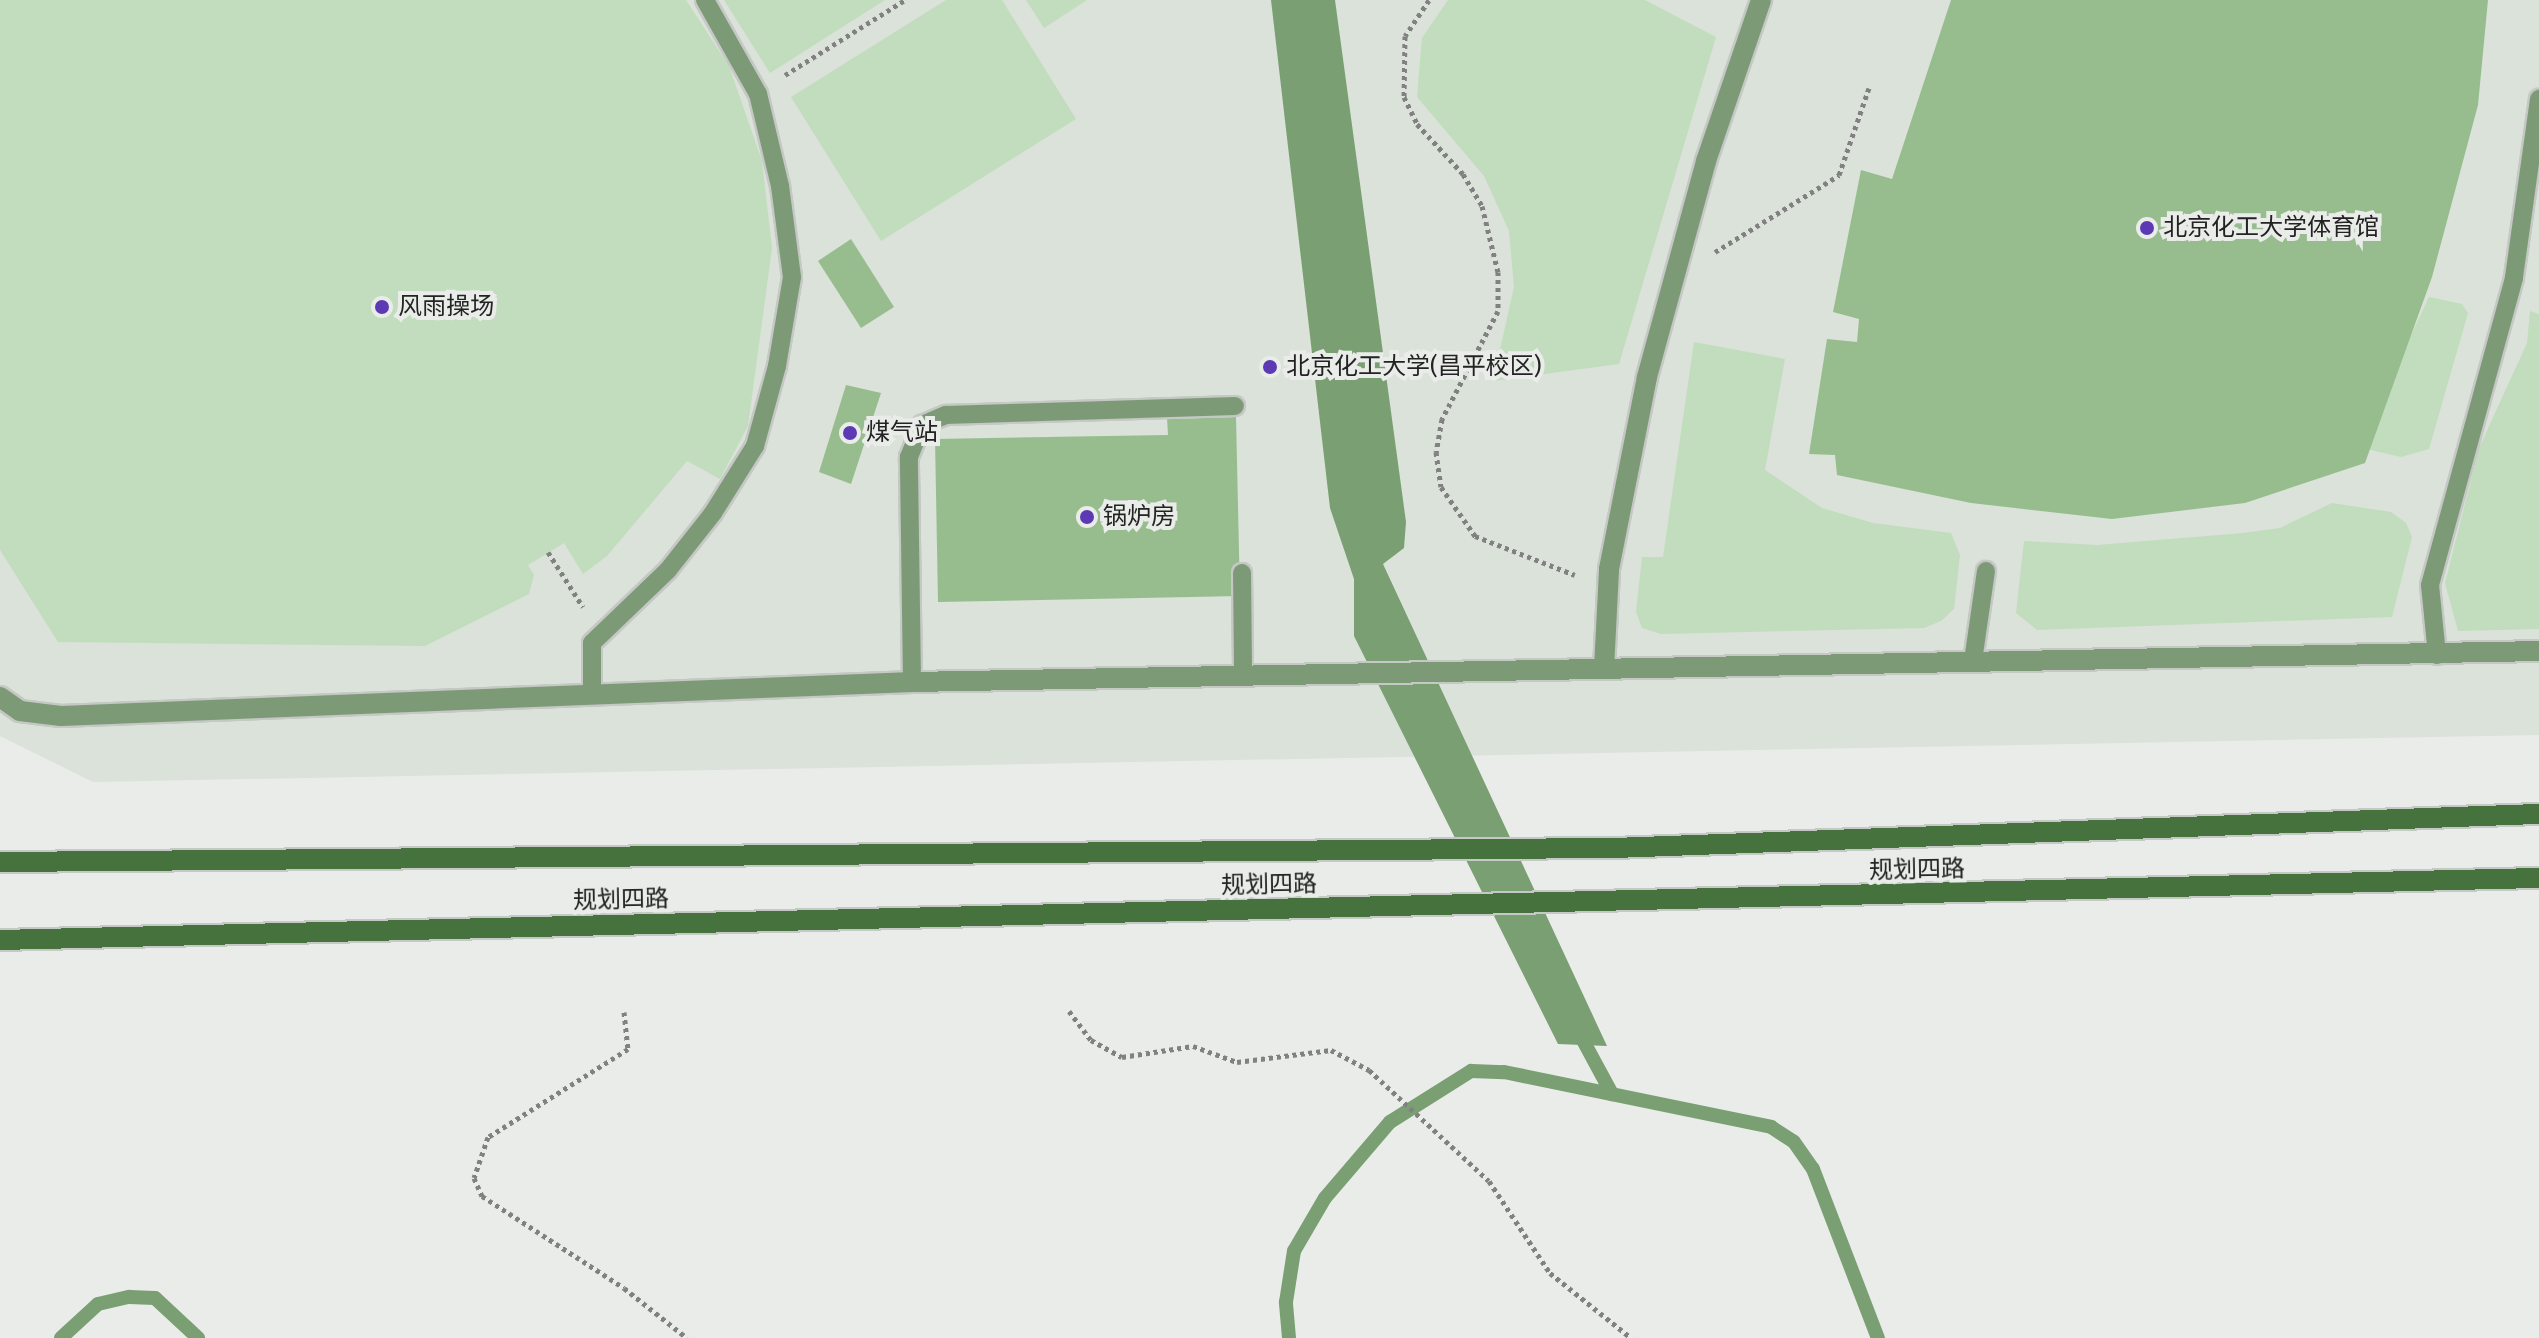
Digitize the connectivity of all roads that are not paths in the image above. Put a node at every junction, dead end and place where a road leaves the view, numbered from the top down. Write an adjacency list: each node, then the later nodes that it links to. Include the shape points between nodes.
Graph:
1 (705, 0): 13 (lane, via 758,94 780,186 792,277 755,446 668,570 592,643)
2 (1761, 0): 10 (street, via 1647,377 1608,598)
3 (2539, 99): 8 (lane, via 2514,277 2430,585)
4 (1235, 406): 12 (lane, via 946,415 922,425 909,457)
5 (1986, 571): 9 (lane)
6 (1242, 573): 11 (lane)
7 (2539, 651): 8 (street)
8 (2437, 655): 9 (street)
9 (1973, 661): 10 (street)
10 (1604, 669): 11 (street)
11 (1243, 676): 12 (street)
12 (912, 682): 13 (street)
13 (592, 695): 14 (street, via 61,716 20,711)
14 (0, 697)
15 (2539, 814): 16 (main road, 规划四路, via 1614,848)
16 (0, 862)
17 (2539, 878): 18 (main road, 规划四路)
18 (0, 940)

